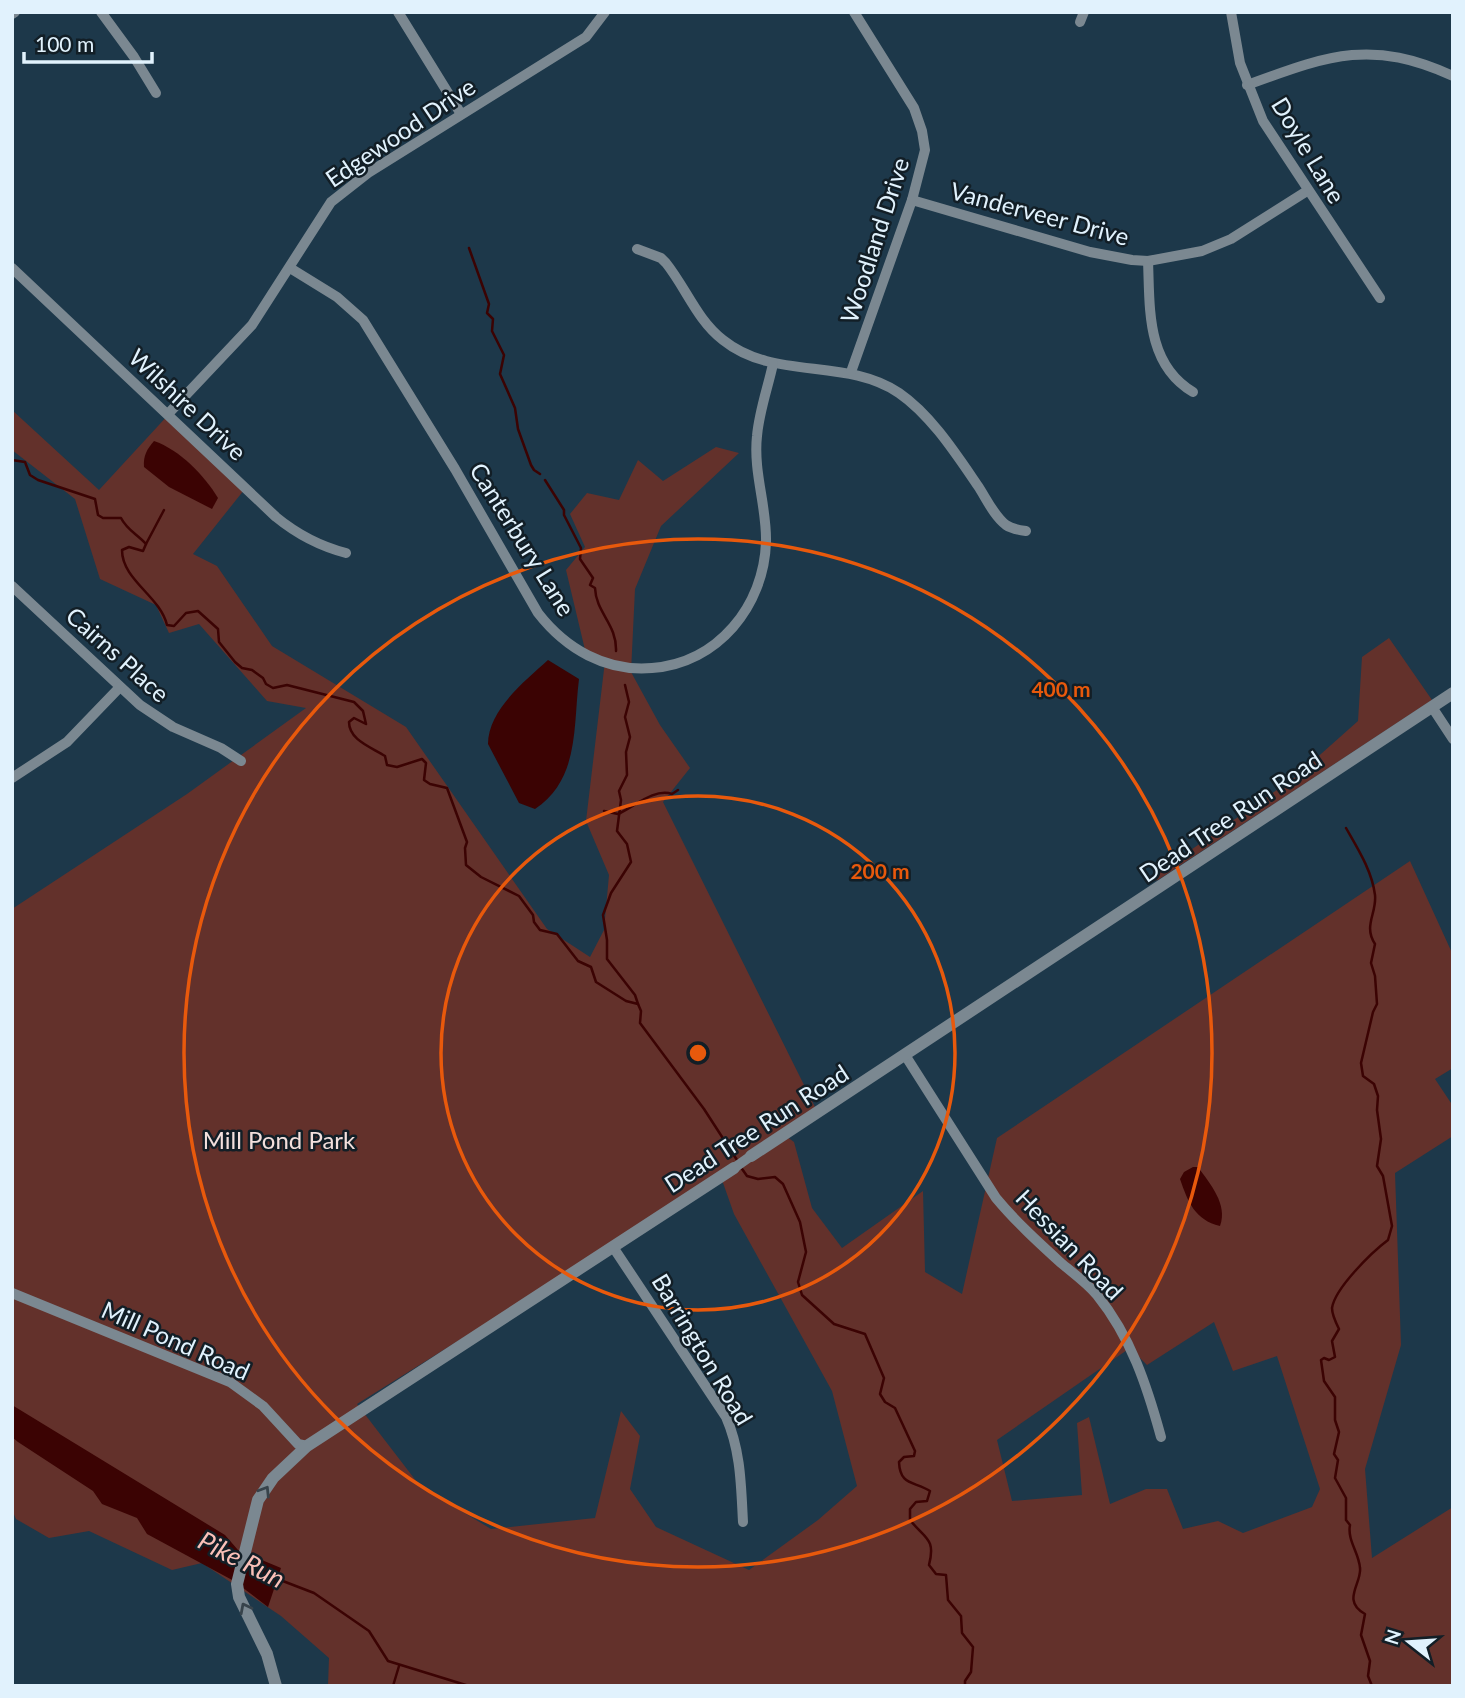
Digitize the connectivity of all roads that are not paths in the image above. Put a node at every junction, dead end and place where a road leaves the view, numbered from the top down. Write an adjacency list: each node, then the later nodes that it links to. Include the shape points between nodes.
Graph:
1 (101, 12): 8 (street)
2 (398, 12): 9 (street)
3 (606, 12): 9 (street, Edgewood Drive, via 586,37)
4 (854, 12): 11 (street, Woodland Drive, via 914,108 922,131 925,150)
5 (1231, 12): 7 (street, Doyle Lane)
6 (1453, 76): 7 (street, via 1405,57 1368,53 1332,56)
7 (1247, 85): 10 (street, Doyle Lane, via 1263,121)
8 (156, 93)
9 (461, 114): 15 (street, Edgewood Drive, via 338,194)
10 (1307, 191): 13 (street, Vanderveer Drive, via 1240,234 1202,251); 16 (street, Doyle Lane)
11 (912, 200): 13 (street, Vanderveer Drive, via 1090,252); 18 (street, Woodland Drive)
12 (636, 249): 17 (street, via 666,263 704,321 723,341)
13 (1148, 261): 19 (street, via 1155,344 1172,374)
14 (12, 268): 20 (street, Wilshire Drive)
15 (290, 268): 17 (street, Canterbury Lane, via 337,297 363,320 550,629 585,655 628,668 659,668 702,654 725,637 751,603 766,541 757,436); 20 (street, Edgewood Drive, via 252,325)
16 (1380, 298)
17 (773, 364): 18 (street)
18 (851, 372): 21 (street, via 911,402 959,458 1000,519)
19 (1194, 392)
20 (168, 414): 22 (street, Wilshire Drive, via 295,533)
21 (1026, 531)
22 (346, 553)
23 (12, 586): 24 (street, Cairns Place)
24 (120, 687): 28 (street, Cairns Place, via 161,720); 29 (street, via 67,742)
25 (1453, 694): 26 (street, Dead Tree Run Road)
26 (1432, 707): 27 (street); 30 (street, Dead Tree Run Road)
27 (1453, 739)
28 (242, 761)
29 (12, 778)
30 (905, 1055): 31 (street, Dead Tree Run Road); 35 (street, Hessian Road, via 996,1198 1107,1310 1128,1342 1147,1386)
31 (751, 1156): 32 (street, Dead Tree Run Road)
32 (734, 1168): 33 (street, Dead Tree Run Road)
33 (613, 1247): 36 (street, Dead Tree Run Road); 37 (street, Barrington Road, via 726,1417 739,1456)
34 (12, 1293): 36 (street, Mill Pond Road, via 230,1382 263,1406 298,1444)
35 (1161, 1437)
36 (307, 1446): 38 (street, Dead Tree Run Road, one-way to 36, via 237,1584 262,1493)
37 (743, 1522)
38 (276, 1686)

